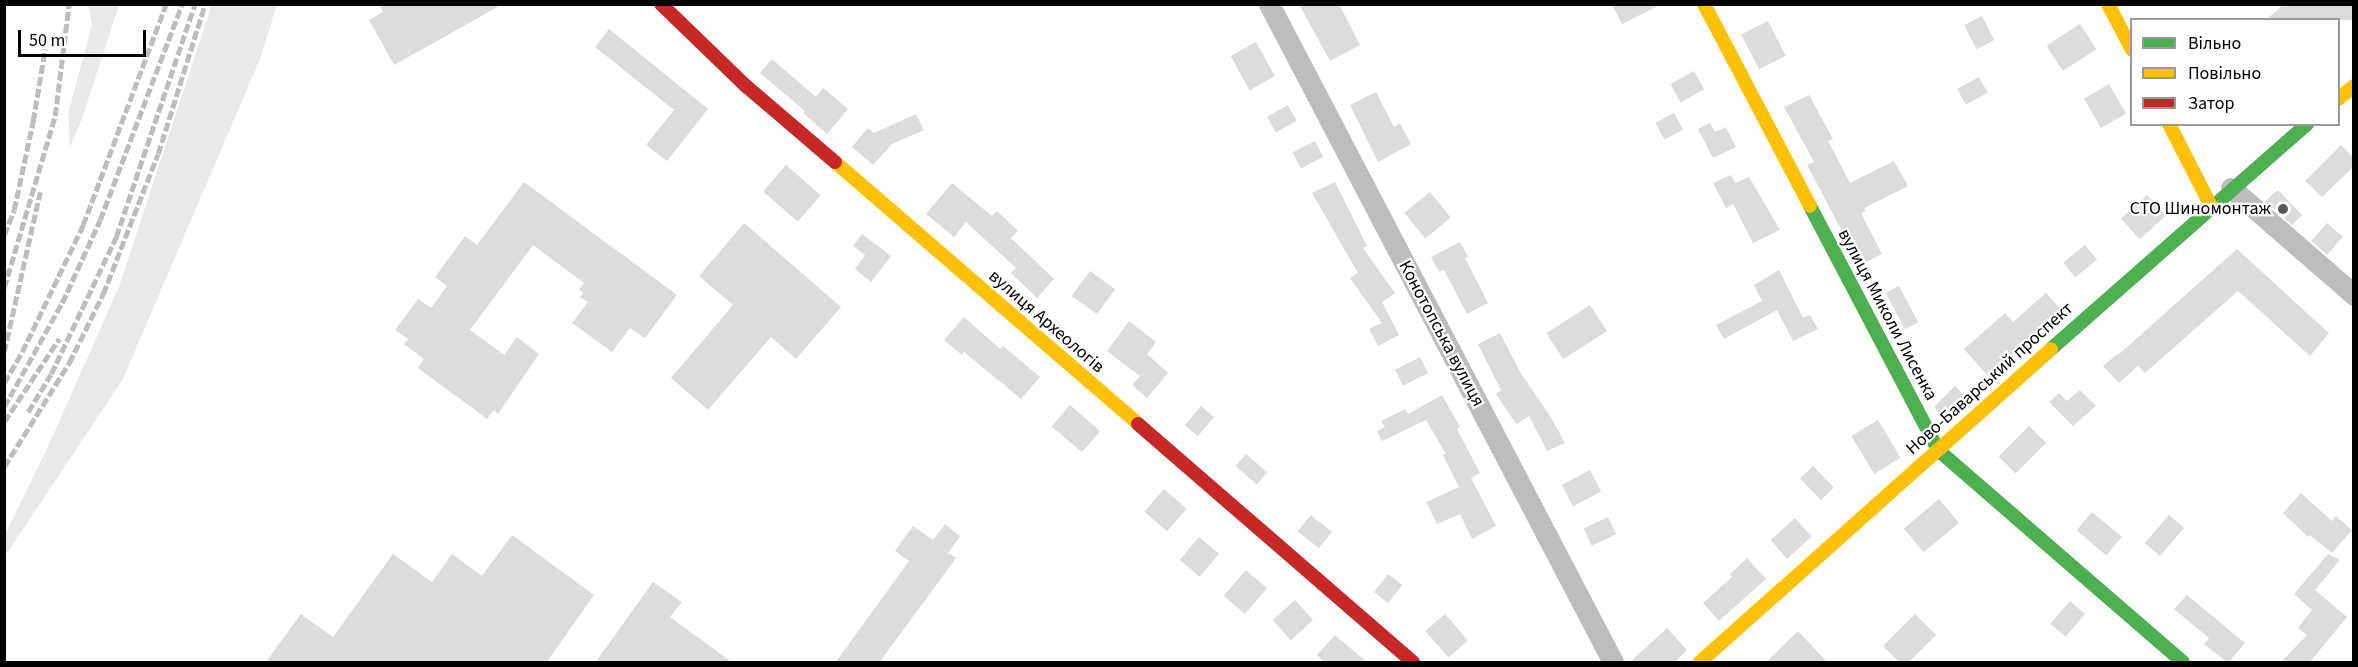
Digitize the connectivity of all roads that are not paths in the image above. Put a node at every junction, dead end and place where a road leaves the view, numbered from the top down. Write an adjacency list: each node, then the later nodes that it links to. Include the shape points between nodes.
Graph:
1 (661, 4): 14 (street, вулиця Археологів, via 746,86)
2 (1269, 4): 15 (street, Конотопська вулиця)
3 (1704, 4): 13 (street, вулиця Миколи Лисенка)
4 (2108, 4): 5 (street)
5 (2130, 46)
6 (2354, 86): 7 (street)
7 (2340, 97)
8 (2170, 126): 11 (street)
9 (2305, 126): 10 (street, Ново-Баварський проспект)
10 (2231, 188): 11 (street, Ново-Баварський проспект); 12 (street)
11 (2211, 206): 13 (street, Ново-Баварський проспект)
12 (2354, 295)
13 (1938, 450): 16 (street, Ново-Баварський проспект); 17 (street, вулиця Миколи Лисенка)
14 (1413, 663)
15 (1612, 663)
16 (1700, 663)
17 (2183, 663)

